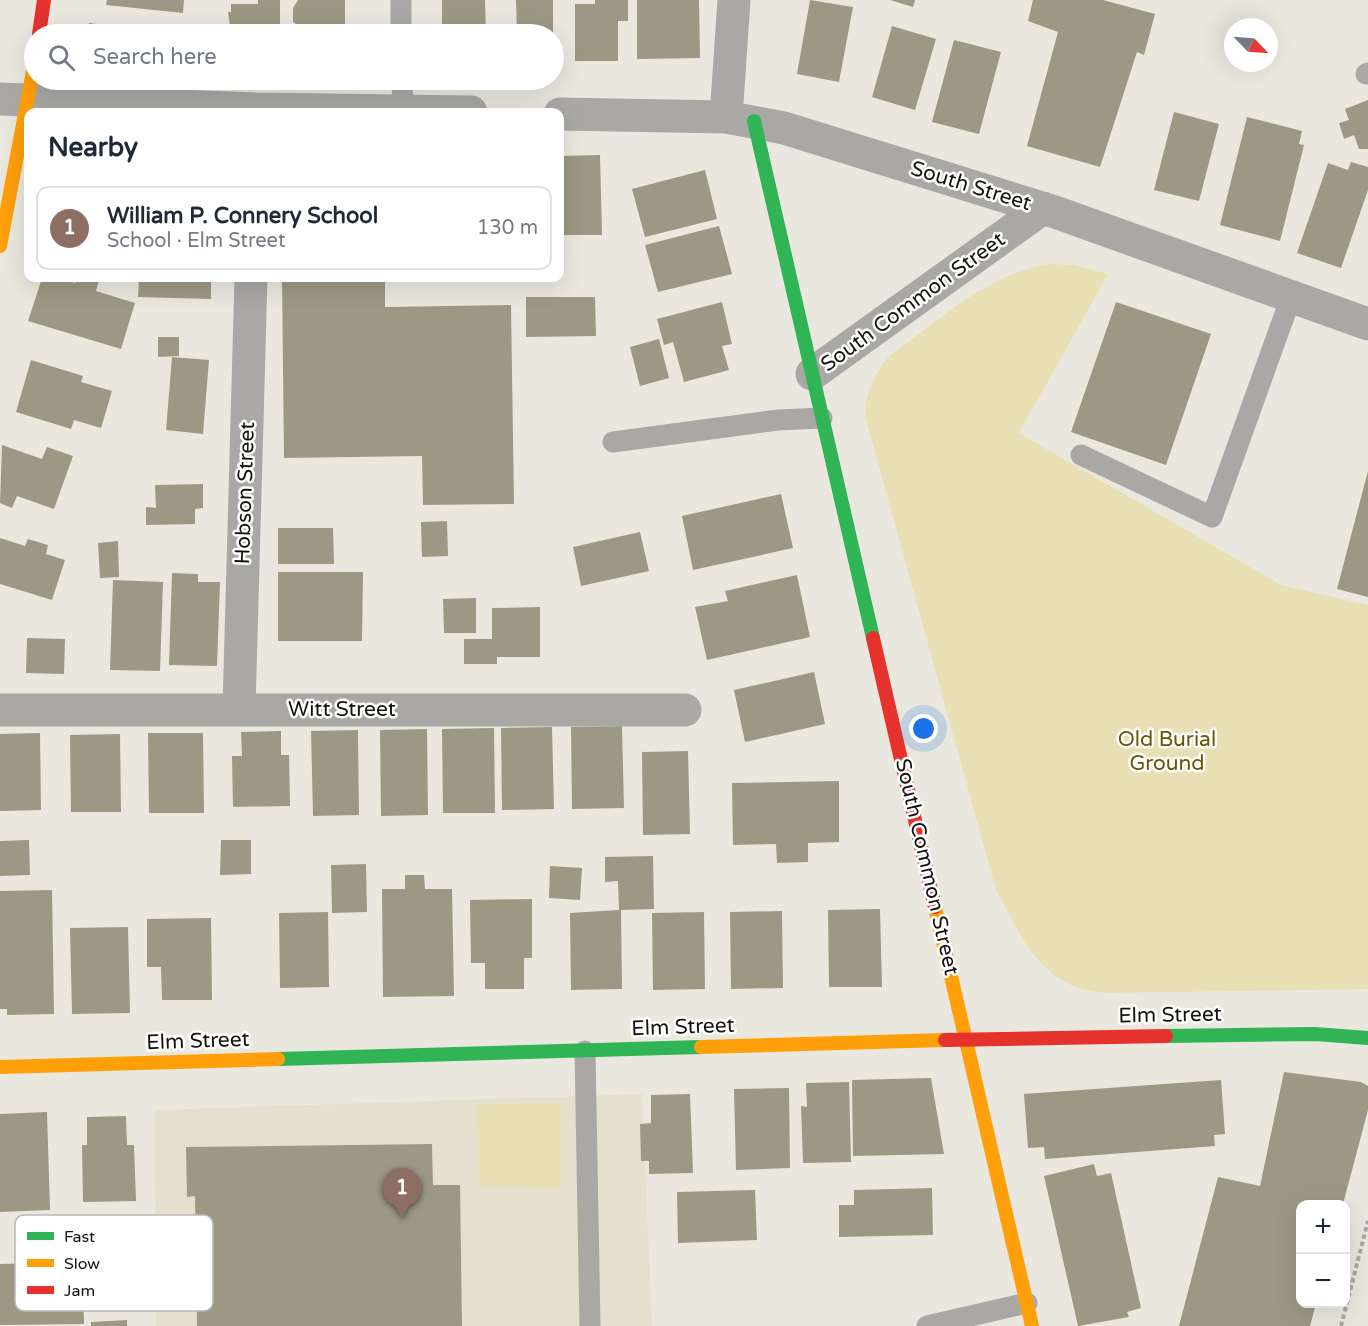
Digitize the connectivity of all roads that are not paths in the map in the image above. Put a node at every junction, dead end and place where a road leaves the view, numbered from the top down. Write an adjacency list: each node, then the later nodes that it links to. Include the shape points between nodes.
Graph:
1 (44, 0): 4 (street)
2 (401, 0): 5 (lane)
3 (734, 0): 12 (street)
4 (40, 24)
5 (401, 24)
6 (24, 83): 8 (street)
7 (402, 90): 10 (lane)
8 (14, 100): 9 (street); 14 (street)
9 (189, 108)
10 (403, 108)
11 (564, 114): 12 (street, South Street)
12 (740, 119): 13 (street, South Street); 18 (street, South Common Street)
13 (1043, 208): 16 (street, South Street); 18 (street, South Common Street)
14 (0, 246)
15 (251, 282): 22 (street, Hobson Street)
16 (1291, 297): 17 (street, South Street); 21 (lane, via 1212,517)
17 (1368, 324)
18 (812, 374): 19 (street, South Common Street)
19 (822, 418): 20 (lane, via 778,420); 26 (street, South Common Street)
20 (612, 442)
21 (1080, 455)
22 (239, 708): 23 (street, Witt Street); 24 (street, Witt Street)
23 (684, 710)
24 (0, 711)
25 (1368, 1038): 26 (street, Elm Street, via 1315,1035)
26 (966, 1039): 27 (street, Elm Street); 29 (street, South Common Street)
27 (585, 1051): 28 (street, Elm Street); 30 (lane)
28 (0, 1067)
29 (1027, 1303): 31 (lane); 32 (street, South Common Street)
30 (590, 1326)
31 (926, 1326)
32 (1032, 1326)

